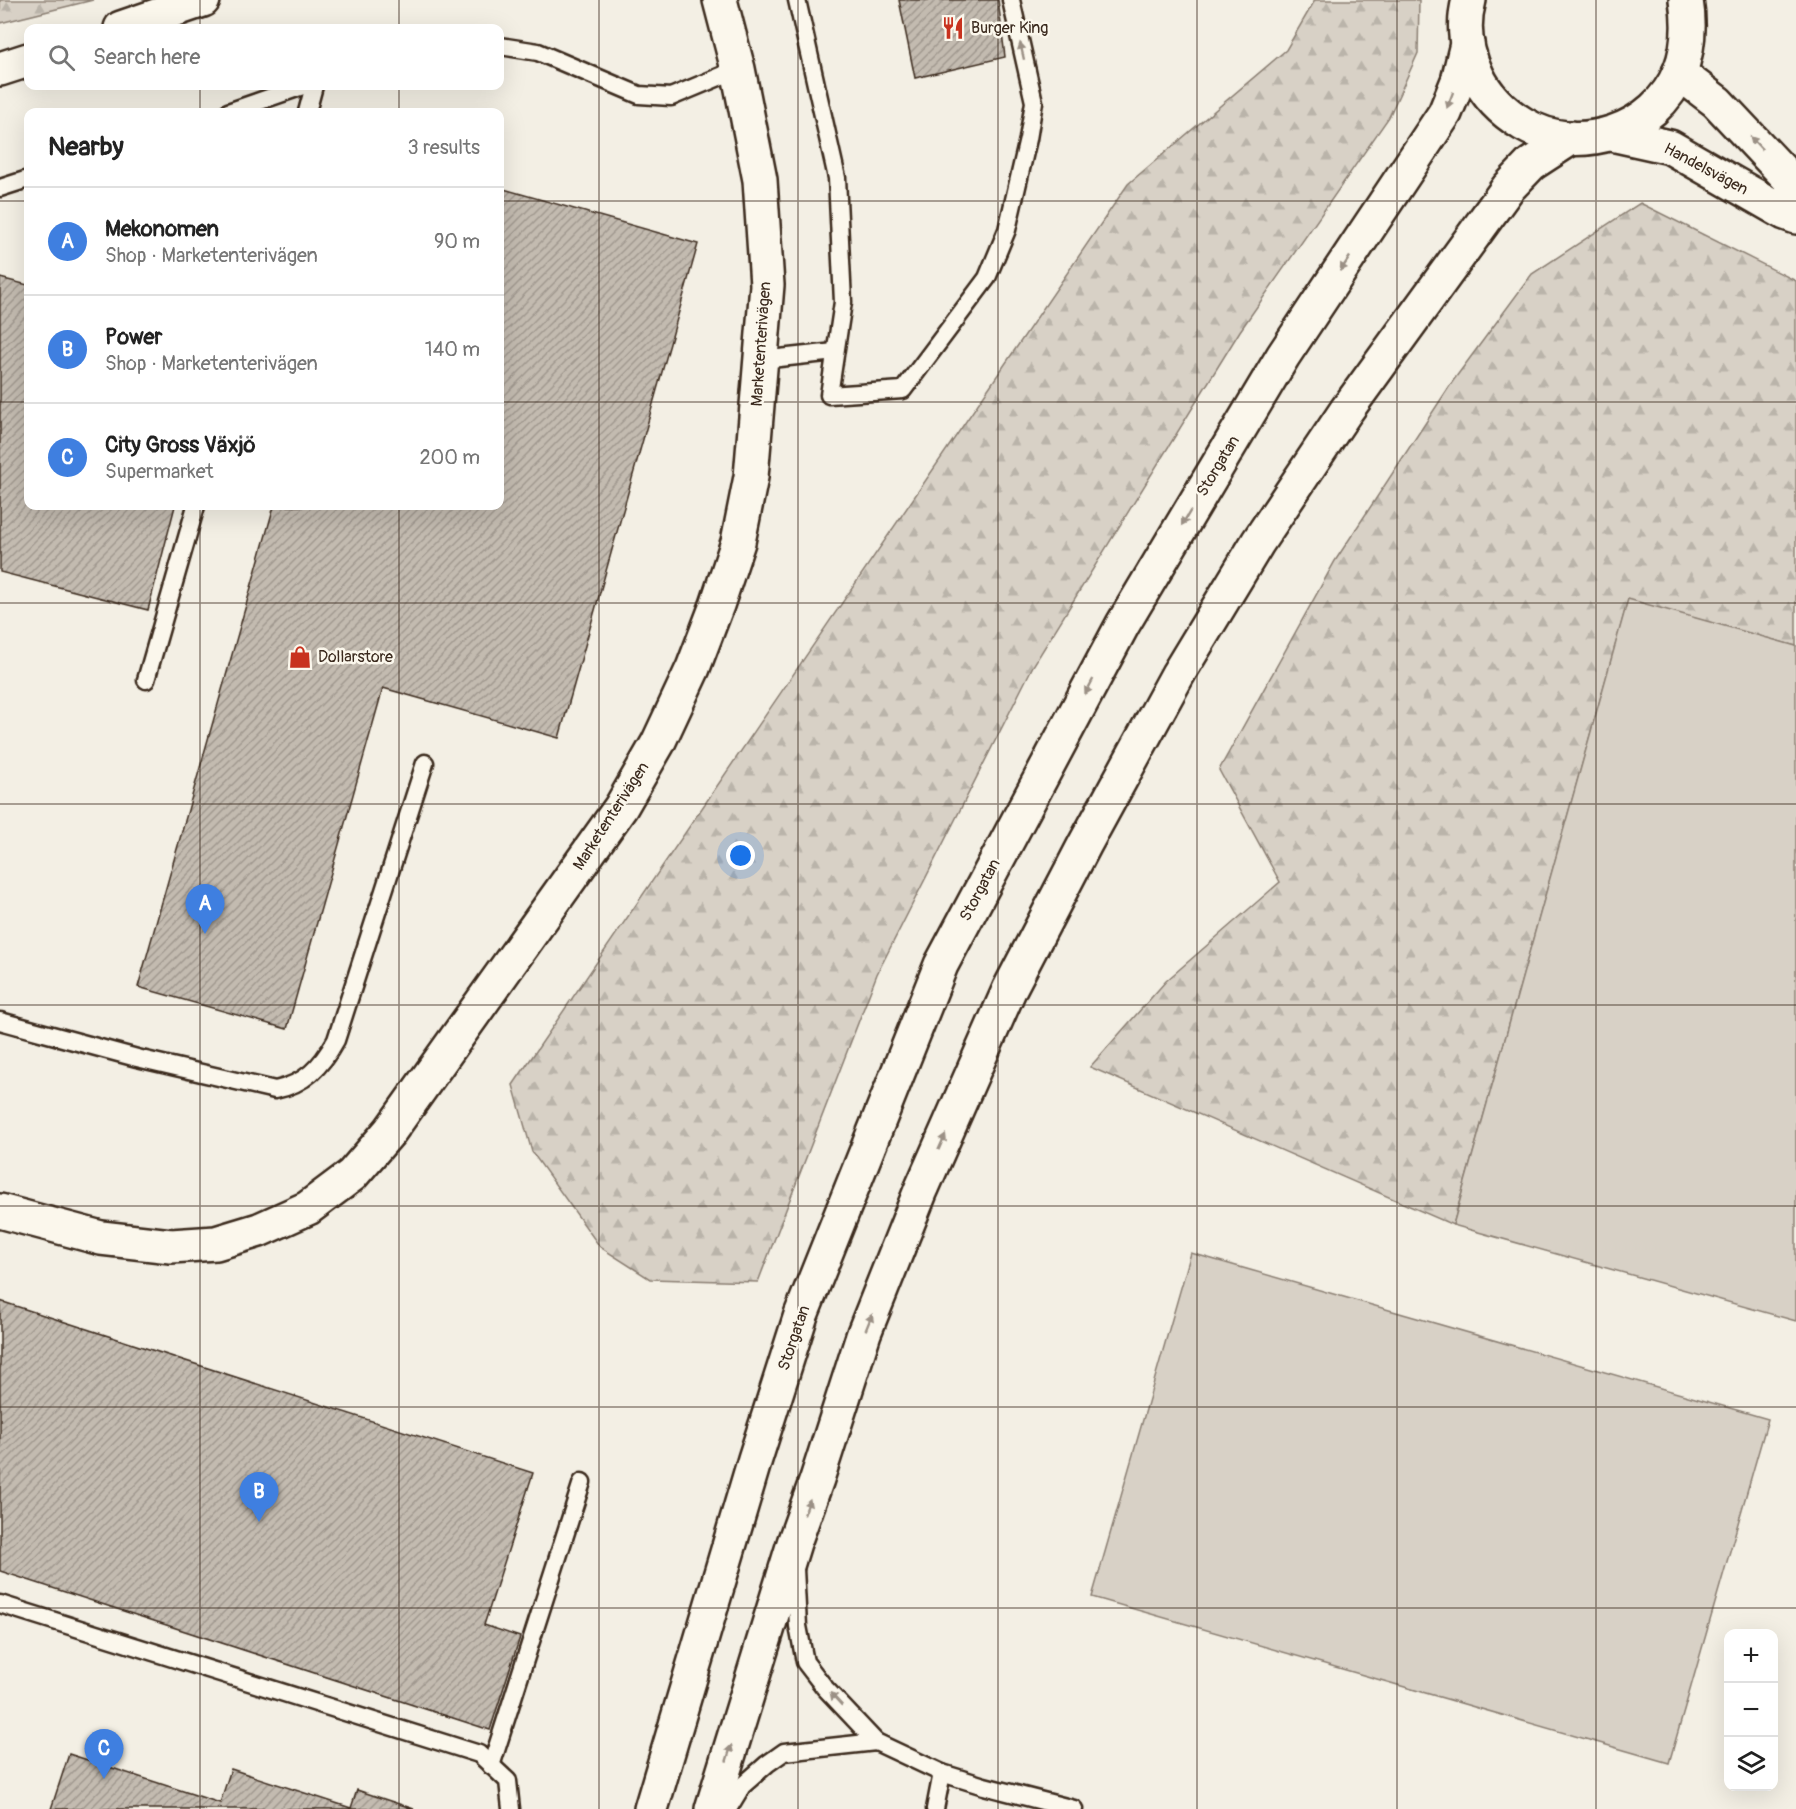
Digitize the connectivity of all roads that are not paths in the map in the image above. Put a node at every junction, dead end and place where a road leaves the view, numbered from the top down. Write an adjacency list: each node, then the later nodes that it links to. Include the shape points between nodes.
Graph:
1 (202, 0): 7 (main road)
2 (720, 0): 12 (main road, Marketenterivägen)
3 (797, 0): 24 (lane, via 837,178 843,302)
4 (1011, 0): 24 (lane, one-way to 4, via 829,395 903,390 987,278 1007,230 1034,102)
5 (1686, 0): 13 (main road, via 1689,35)
6 (1467, 2): 8 (main road)
7 (133, 24)
8 (1467, 44): 19 (main road, via 1482,85 1510,117 1549,135); 38 (main road, Storgatan, one-way to 38, via 1445,113 1283,357 1123,624 941,965 801,1315)
9 (504, 47): 12 (lane, via 538,52 639,95 671,97)
10 (24, 61): 11 (main road)
11 (0, 69)
12 (738, 69): 25 (main road, Marketenterivägen, via 760,180 766,285)
13 (1679, 73): 18 (main road, via 1659,104); 21 (main road, one-way to 13, via 1717,102)
14 (291, 90): 16 (lane)
15 (313, 90): 17 (lane)
16 (240, 108)
17 (308, 108)
18 (1611, 134): 19 (main road); 23 (main road, Handelsvägen, via 1670,147)
19 (1571, 138): 32 (main road, one-way to 19, via 864,1333 921,1190 1010,987 1178,674 1333,429 1472,237 1531,164)
20 (24, 180): 22 (lane)
21 (1796, 186)
22 (0, 188)
23 (1796, 217)
24 (835, 352): 25 (lane)
25 (761, 360): 30 (main road, Marketenterivägen, via 752,477 738,542 693,668 658,743 614,817 390,1131 352,1174 308,1208 259,1230 216,1242 171,1246 101,1238)
26 (195, 510): 27 (lane)
27 (146, 680)
28 (426, 763): 29 (lane, via 336,1040 326,1058 292,1087 275,1090)
29 (0, 1022)
30 (0, 1211)
31 (582, 1482): 35 (lane)
32 (794, 1543): 34 (lane, one-way to 32, via 805,1662 798,1626); 39 (main road, one-way to 32)
33 (0, 1604): 35 (lane, via 478,1754)
34 (876, 1742): 36 (lane); 40 (lane, via 784,1752 742,1786)
35 (491, 1766): 37 (lane, via 508,1781)
36 (942, 1773): 41 (lane); 42 (lane)
37 (511, 1809)
38 (651, 1809)
39 (712, 1809)
40 (728, 1809)
41 (935, 1809)
42 (1074, 1809)

